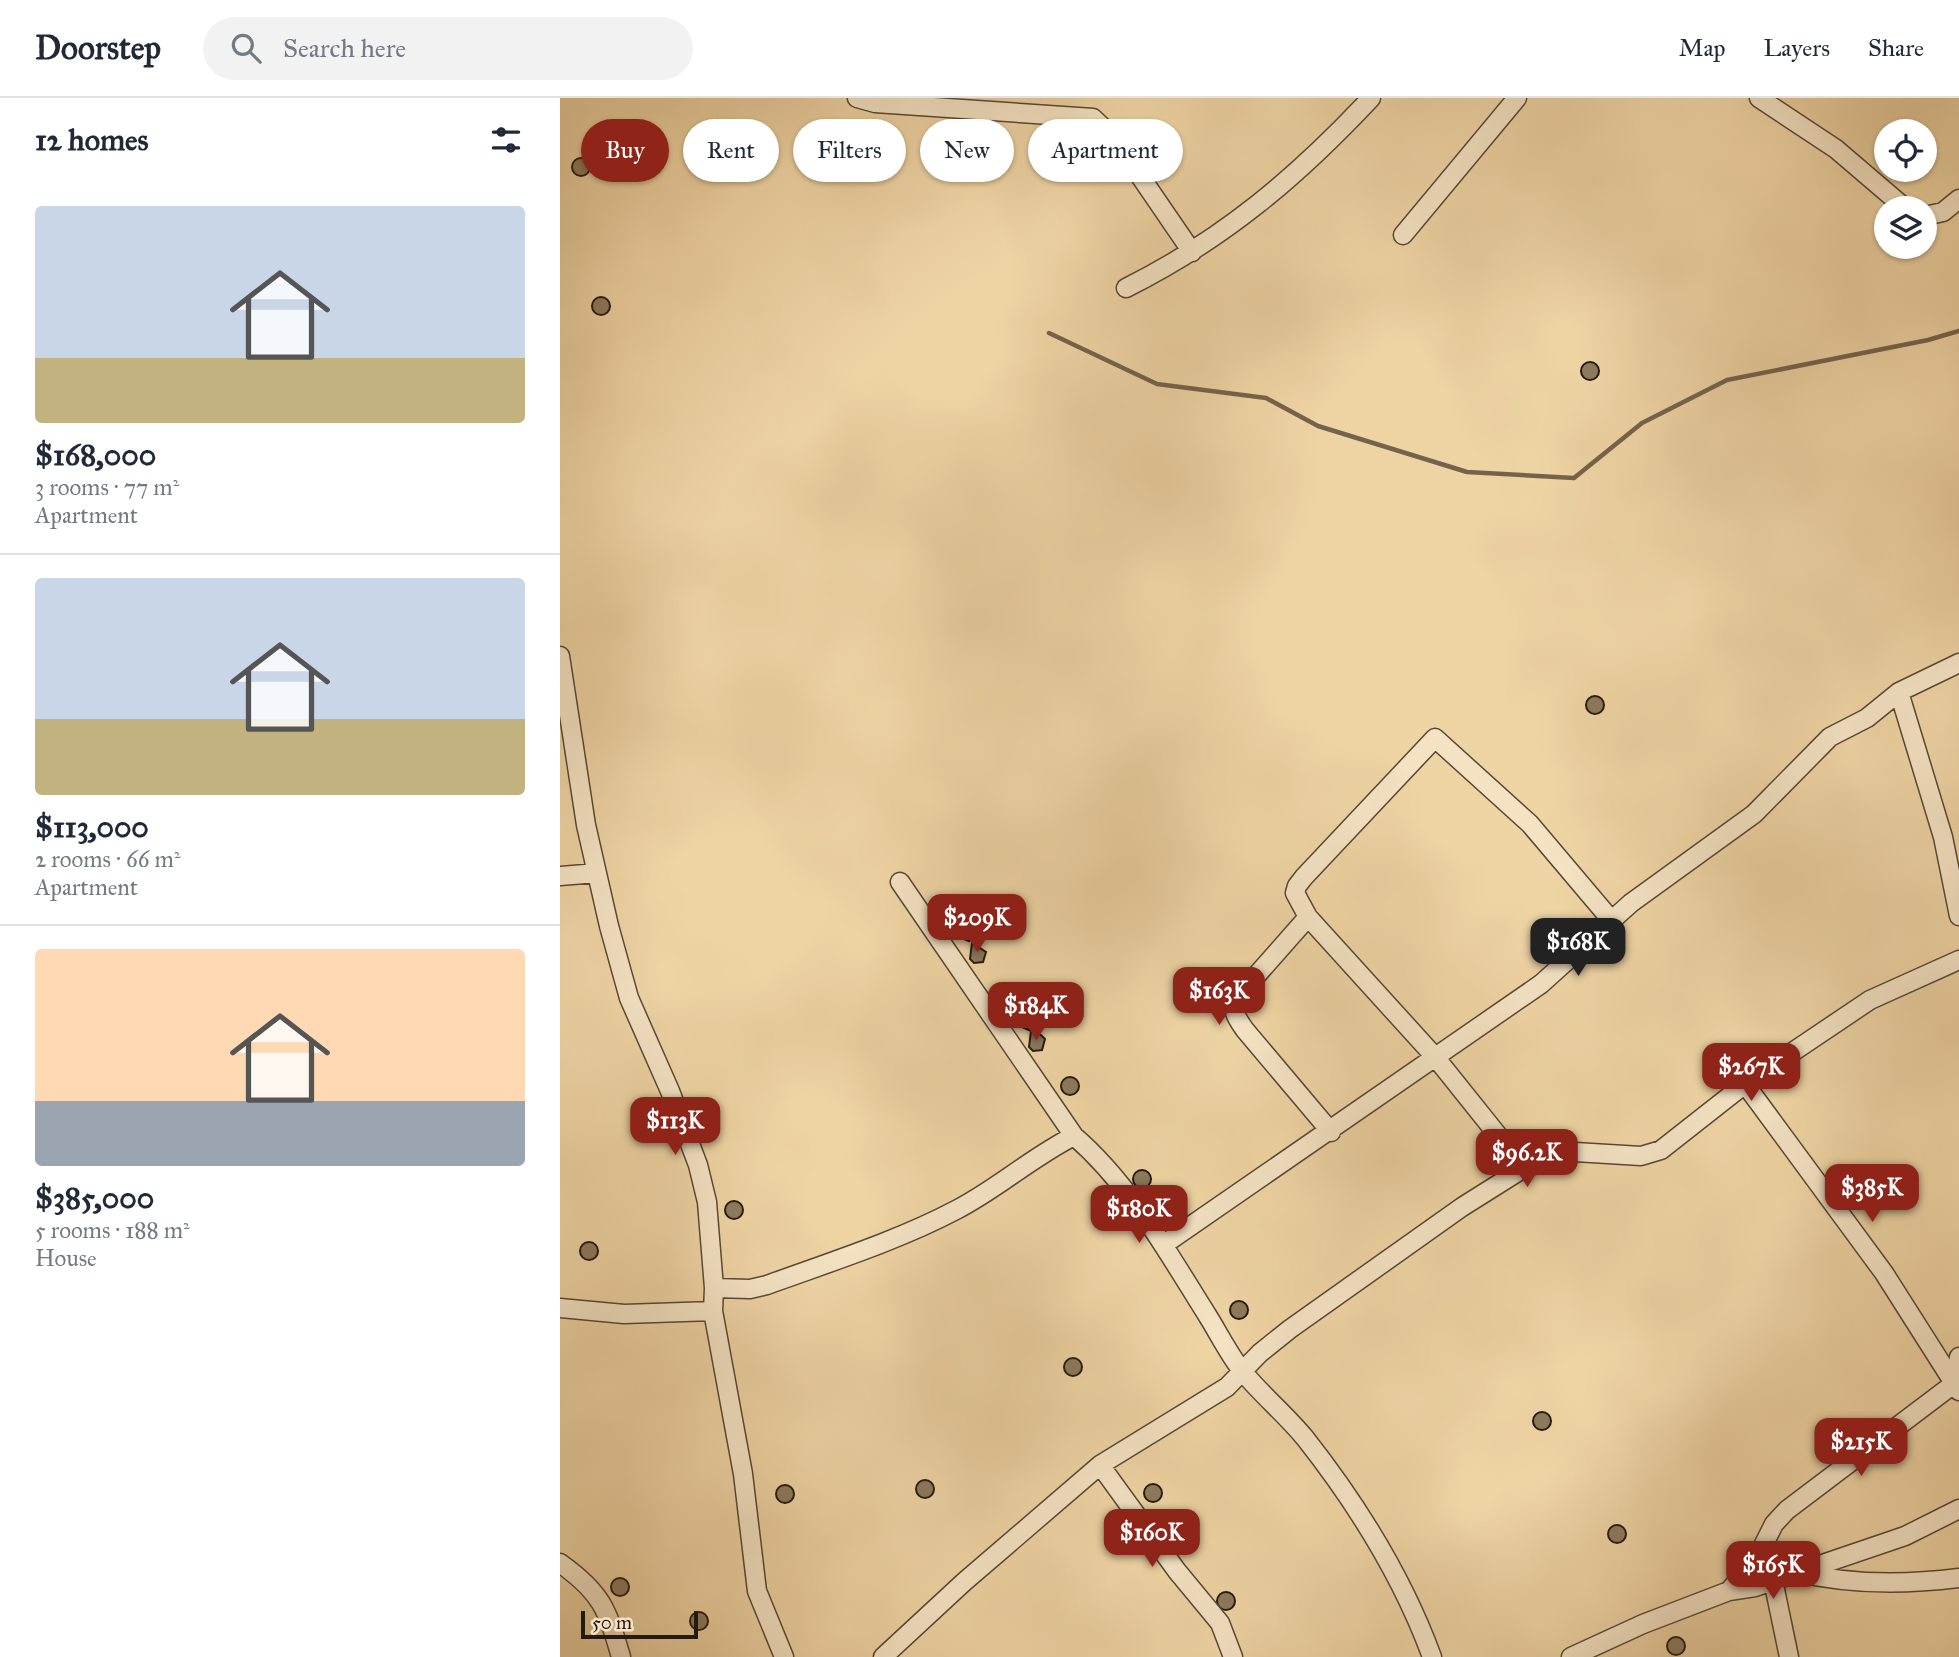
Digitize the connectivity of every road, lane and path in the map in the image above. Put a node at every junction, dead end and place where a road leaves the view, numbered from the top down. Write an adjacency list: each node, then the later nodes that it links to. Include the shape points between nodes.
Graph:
1 (857, 98): 9 (street, via 875,103 1093,117 1114,138)
2 (1371, 98): 9 (street, via 1304,167)
3 (1517, 98): 8 (street)
4 (1759, 98): 5 (street, via 1836,149)
5 (1891, 196)
6 (1959, 200): 7 (street)
7 (1937, 213)
8 (1403, 236)
9 (1192, 252): 10 (street)
10 (1126, 288)
11 (560, 656): 14 (street)
12 (1959, 663): 13 (street)
13 (1899, 692): 17 (street, via 1943,836); 19 (street, via 1867,718 1830,737 1754,814)
14 (597, 873): 15 (street); 27 (street, via 629,998 698,1166 707,1202)
15 (560, 876)
16 (900, 882): 24 (street)
17 (1959, 916)
18 (1308, 917): 19 (street, via 1296,900 1297,886 1435,738 1530,824); 21 (street); 23 (street, via 1240,994 1234,1013)
19 (1612, 921): 21 (street, via 1541,984)
20 (1959, 960): 22 (street, via 1870,1000)
21 (1436, 1058): 23 (street); 25 (street)
22 (1745, 1084): 25 (street, via 1654,1154 1575,1152); 32 (street, via 1884,1273)
23 (1331, 1132): 26 (street)
24 (1074, 1136): 26 (street, via 1111,1173); 27 (street, via 958,1209 909,1232 767,1285)
25 (1524, 1168): 31 (street, via 1290,1329)
26 (1163, 1245): 31 (street)
27 (714, 1288): 29 (street)
28 (560, 1308): 29 (street, via 624,1314)
29 (713, 1311): 41 (street, via 743,1474 757,1591)
30 (1959, 1357): 32 (street)
31 (1242, 1371): 33 (street, via 1227,1387); 44 (street, via 1304,1438 1374,1538 1416,1616)
32 (1957, 1387): 39 (street, via 1793,1503 1774,1524 1756,1560)
33 (1100, 1465): 42 (street); 43 (street, via 1220,1623)
34 (1959, 1509): 36 (street, via 1905,1536)
35 (560, 1563): 40 (street, via 596,1594 608,1613)
36 (1796, 1572): 37 (street, via 1879,1583); 38 (street)
37 (1959, 1578)
38 (1773, 1580): 39 (street); 46 (street)
39 (1729, 1591): 45 (street)
40 (621, 1657)
41 (784, 1657)
42 (883, 1657)
43 (1233, 1657)
44 (1432, 1657)
45 (1571, 1657)
46 (1789, 1657)

